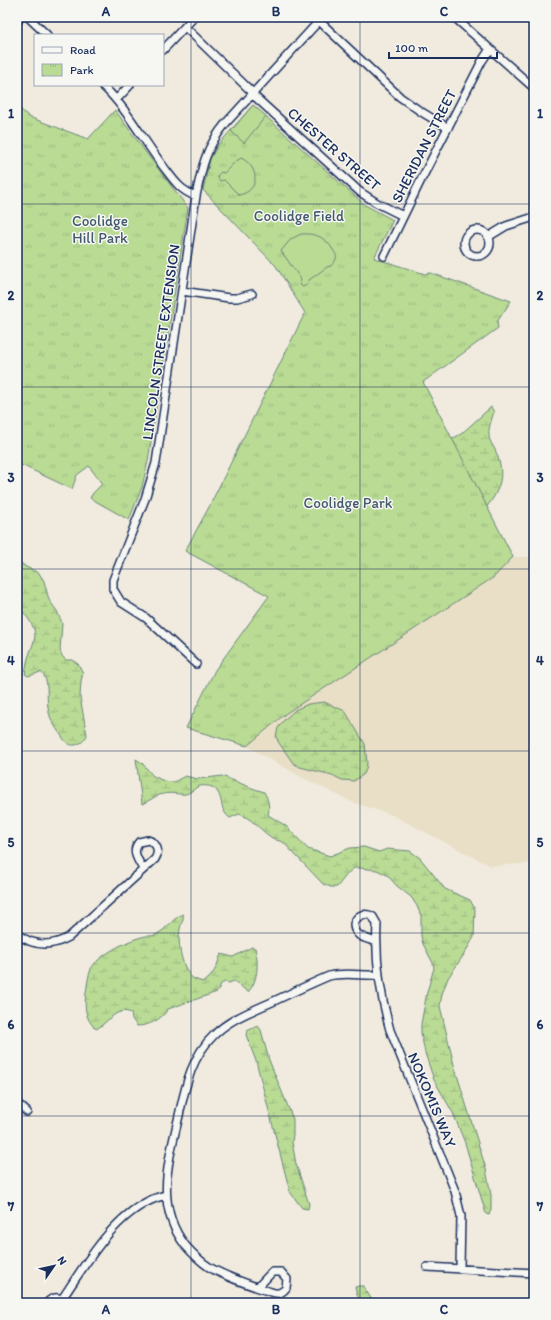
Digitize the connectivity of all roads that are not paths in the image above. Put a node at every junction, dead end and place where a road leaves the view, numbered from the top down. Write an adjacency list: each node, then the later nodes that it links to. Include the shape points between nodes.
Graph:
1 (21, 17): 6 (street)
2 (28, 17): 8 (street)
3 (194, 17): 7 (street)
4 (456, 18): 10 (street)
5 (317, 19): 14 (street, LINCOLN STREET EXTENSION); 16 (street, via 400,97)
6 (17, 22)
7 (185, 27): 9 (street); 14 (street, CHESTER STREET)
8 (46, 34)
9 (164, 49)
10 (490, 49): 11 (street); 16 (street, SHERIDAN STREET)
11 (533, 85)
12 (103, 86): 15 (street)
13 (129, 86): 15 (street)
14 (252, 93): 17 (street, LINCOLN STREET EXTENSION, via 210,144); 18 (street, CHESTER STREET, via 360,192 377,204)
15 (116, 100): 17 (street, via 176,183 186,192)
16 (448, 128): 18 (street, SHERIDAN STREET)
17 (196, 196): 22 (street, LINCOLN STREET EXTENSION)
18 (403, 216): 21 (street, SHERIDAN STREET)
19 (534, 217): 20 (street, via 506,226)
20 (488, 237)
21 (384, 256)
22 (182, 291): 23 (street, via 229,298); 24 (street, LINCOLN STREET EXTENSION, via 156,463 112,584 114,593 121,602 146,618)
23 (252, 294)
24 (196, 664)
25 (143, 869): 26 (street, via 62,941 41,944 26,940)
26 (17, 934)
27 (376, 942): 28 (street, NOKOMIS WAY)
28 (378, 974): 31 (street, via 366,976 344,973 329,976 230,1022 214,1035 201,1050 185,1086 168,1163); 33 (street, NOKOMIS WAY, via 390,1030 455,1191 461,1216)
29 (17, 1103): 30 (street)
30 (27, 1112)
31 (166, 1195): 35 (street, via 175,1231 193,1254 216,1271); 36 (street, via 146,1202 119,1224 92,1254)
32 (427, 1267): 33 (street)
33 (460, 1268): 34 (street)
34 (534, 1273)
35 (258, 1287)
36 (64, 1301): 37 (street, via 54,1298)
37 (47, 1303)

